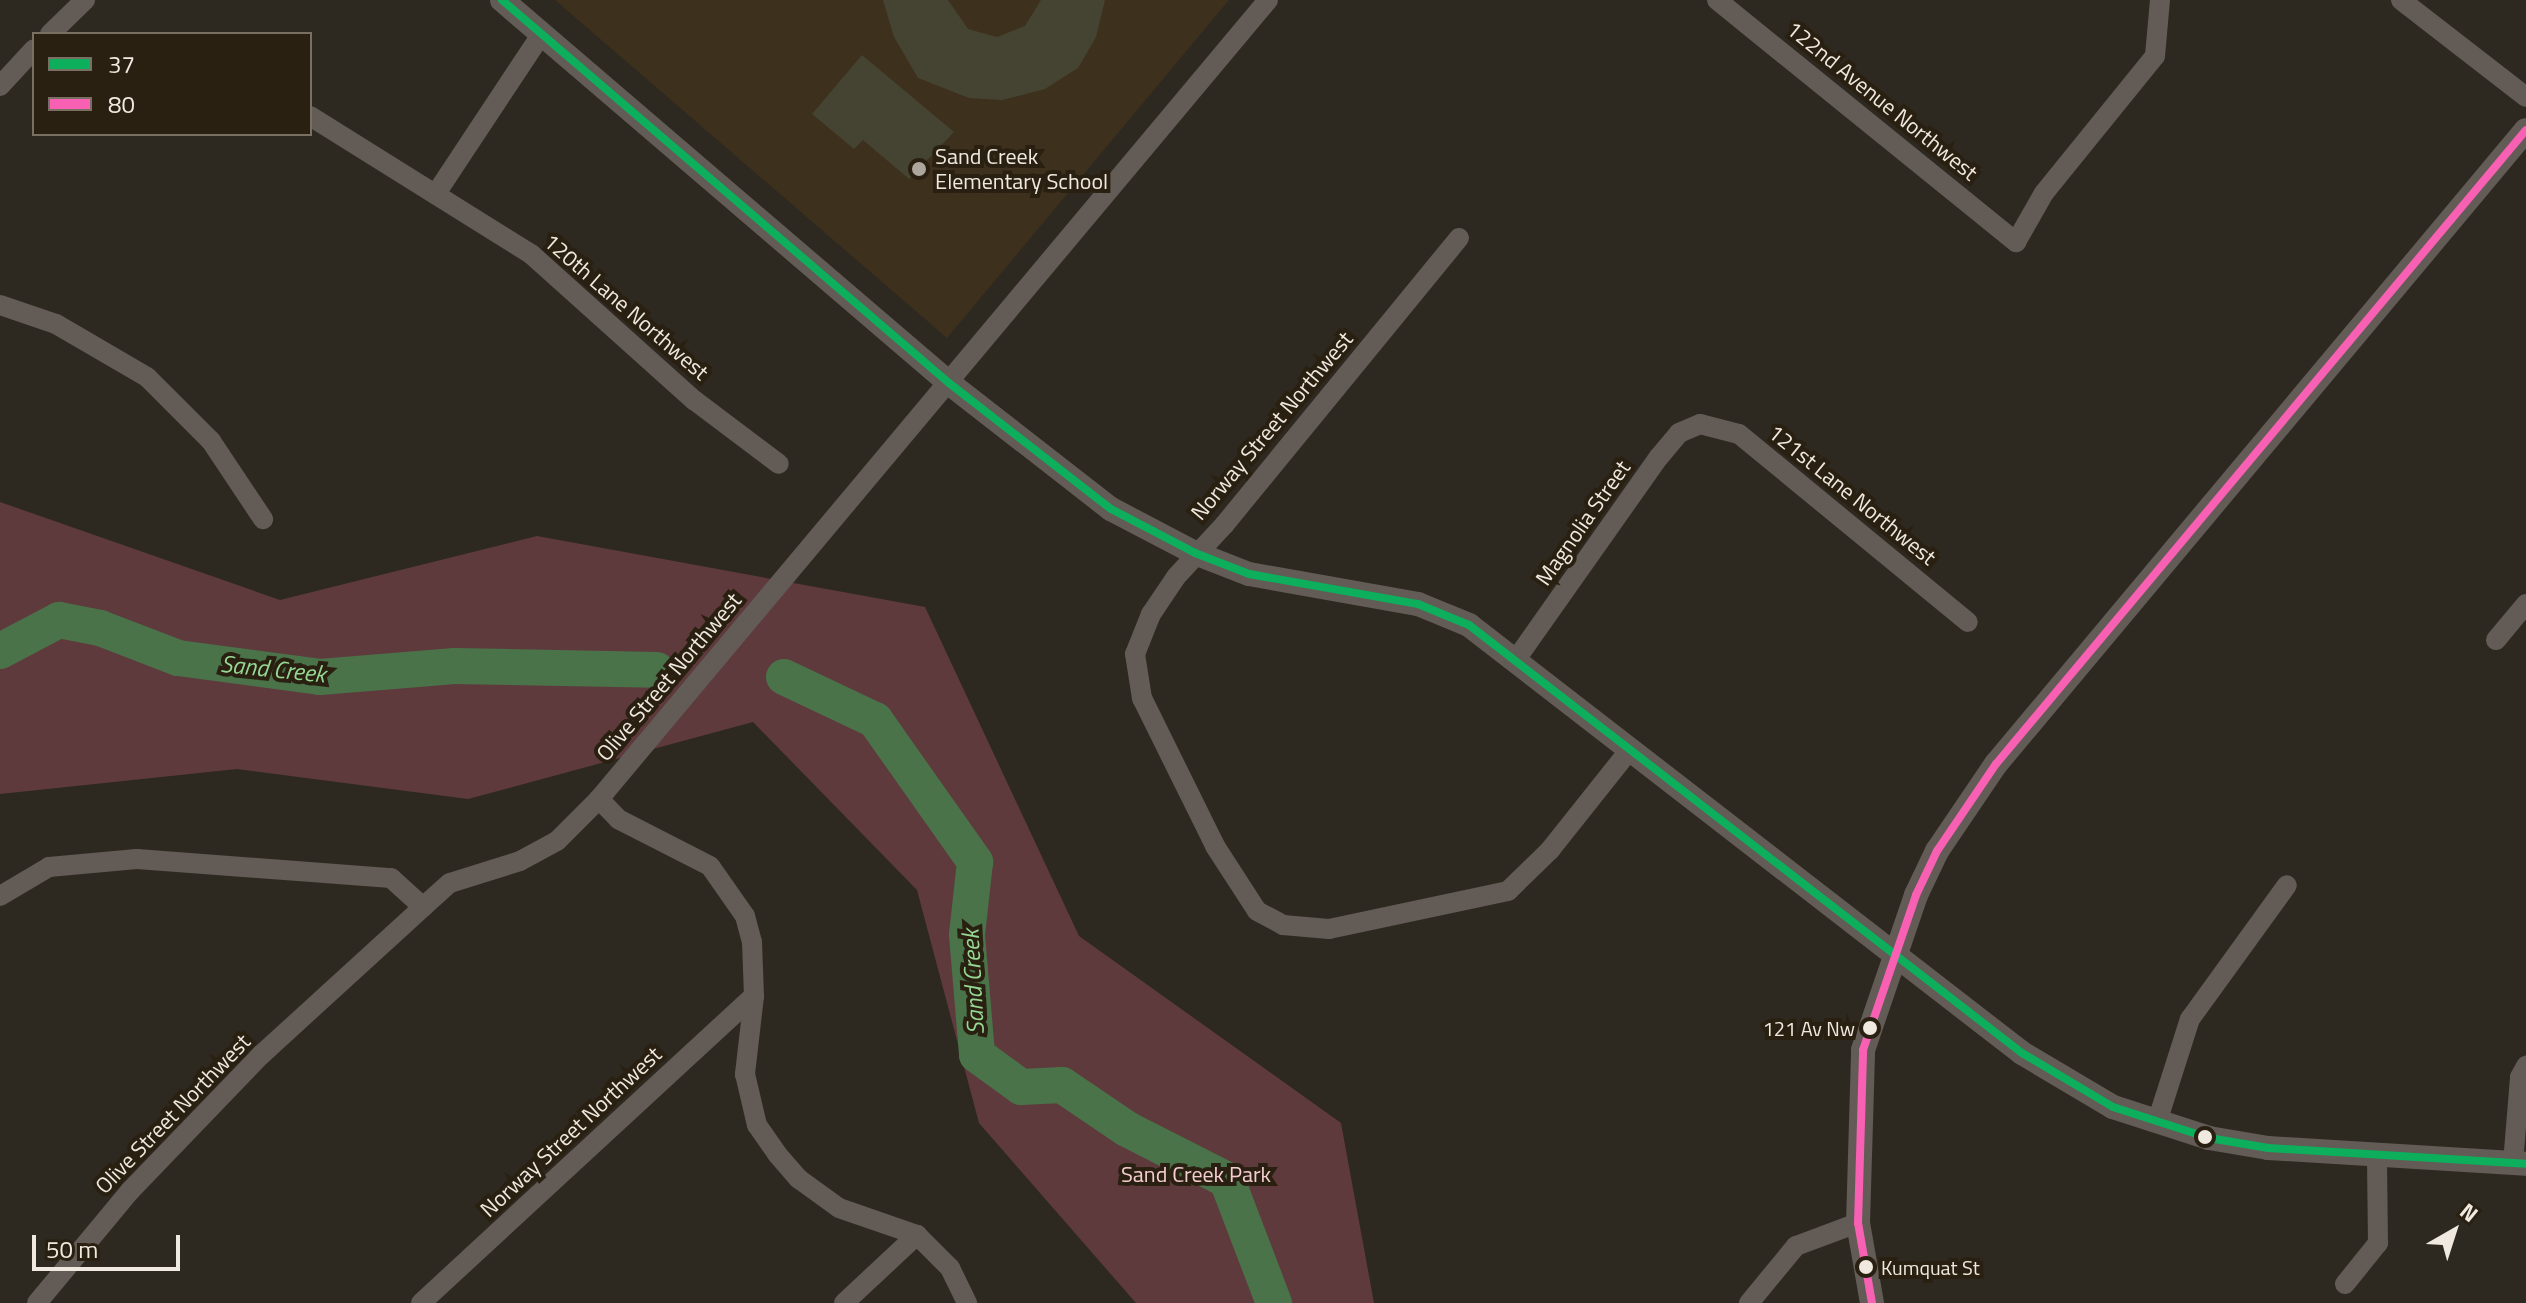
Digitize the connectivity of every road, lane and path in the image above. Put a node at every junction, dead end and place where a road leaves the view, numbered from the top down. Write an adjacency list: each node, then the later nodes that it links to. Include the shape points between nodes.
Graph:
1 (85, 0): 7 (street)
2 (502, 0): 8 (street)
3 (1268, 0): 17 (street, Olive Street Northwest)
4 (1717, 0): 5 (street, 122nd Avenue Northwest, via 2016,242 2044,193 2155,56)
5 (2160, 0)
6 (2401, 0): 11 (street)
7 (52, 32)
8 (541, 35): 14 (street); 17 (street)
9 (32, 51): 10 (street)
10 (0, 86)
11 (2526, 97)
12 (312, 117): 14 (street, 120th Lane Northwest)
13 (2526, 130): 31 (street, via 1996,764 1937,851)
14 (437, 192): 19 (street, 120th Lane Northwest, via 563,279 694,400)
15 (1459, 238): 21 (street, Norway Street Northwest, via 1225,524)
16 (0, 305): 20 (street, via 82,337 147,377 211,441)
17 (949, 383): 21 (street, via 1111,509); 27 (street, Olive Street Northwest)
18 (1696, 426): 23 (street, 121st Lane Northwest, via 1739,434); 25 (street, Magnolia Street, via 1679,433 1659,457)
19 (779, 464)
20 (263, 519)
21 (1195, 553): 25 (street, via 1249,574 1418,604 1469,625); 26 (street, Norway Street Northwest, via 1151,614 1135,654 1142,698 1215,846 1257,911 1283,925 1329,929 1508,891 1550,850)
22 (2526, 604): 24 (street)
23 (1968, 622)
24 (2496, 640)
25 (1517, 658): 26 (street)
26 (1631, 748): 31 (street)
27 (599, 799): 30 (street, Olive Street Northwest, via 557,841 520,861 450,883); 32 (street, via 630,825 696,856 727,884 750,933)
28 (2287, 885): 34 (street, via 2190,1019)
29 (0, 896): 30 (street, via 49,867 137,859 391,878)
30 (423, 907): 40 (street, Olive Street Northwest, via 261,1055 130,1191)
31 (1895, 955): 34 (street, via 2022,1053 2113,1107); 37 (street, via 1863,1050)
32 (754, 996): 38 (street, via 745,1074 757,1125 799,1179 839,1208); 41 (street, Norway Street Northwest)
33 (2526, 1066): 36 (street, via 2520,1077)
34 (2158, 1119): 35 (street, via 2209,1138)
35 (2377, 1157): 36 (street); 39 (street, via 2378,1243)
36 (2519, 1164)
37 (1858, 1223): 44 (street, via 1796,1246); 45 (street)
38 (917, 1235): 42 (street); 43 (street, via 950,1268)
39 (2345, 1284)
40 (37, 1303)
41 (421, 1303)
42 (844, 1303)
43 (967, 1303)
44 (1749, 1303)
45 (1872, 1303)

